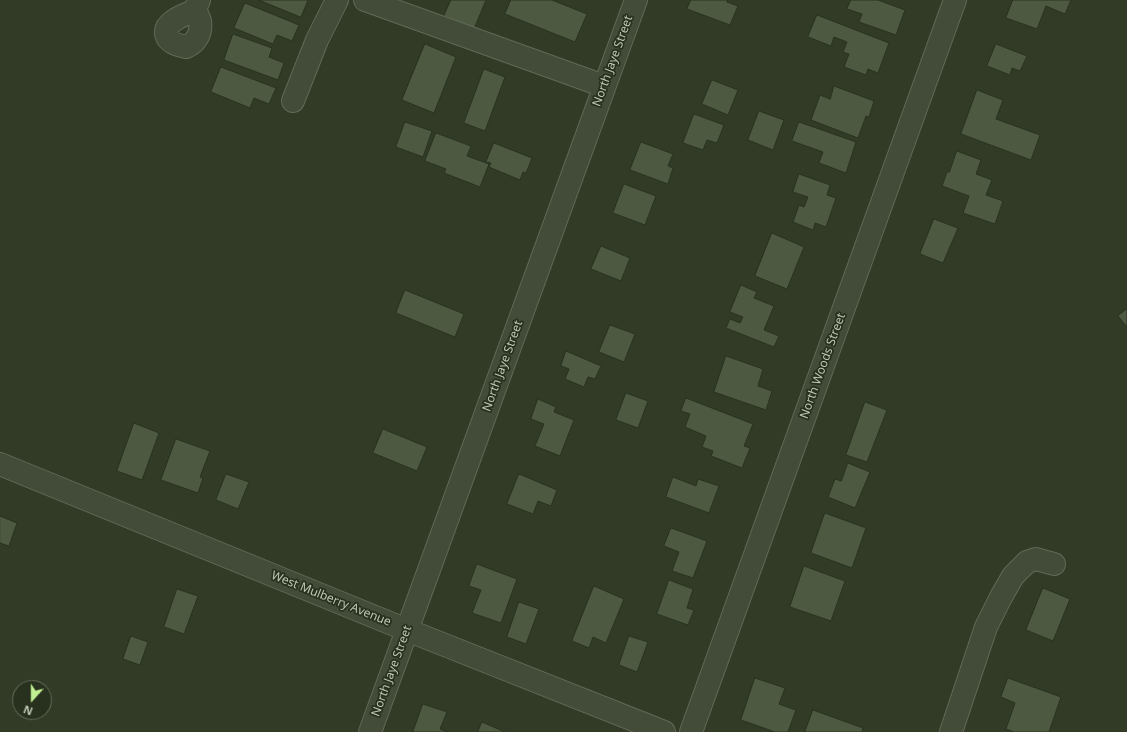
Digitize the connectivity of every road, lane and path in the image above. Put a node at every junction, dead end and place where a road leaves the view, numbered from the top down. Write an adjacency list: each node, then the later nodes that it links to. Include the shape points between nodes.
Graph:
1 (337, 0): 6 (street, via 316,40)
2 (365, 0): 5 (street)
3 (636, 0): 5 (street, North Jaye Street)
4 (956, 0): 12 (street, North Woods Street)
5 (604, 86): 9 (street, North Jaye Street)
6 (293, 101)
7 (0, 464): 9 (street, West Mulberry Avenue)
8 (1054, 564): 13 (street, via 1036,559 1026,562 1013,576 986,627)
9 (407, 630): 10 (street, North Jaye Street); 11 (street, West Mulberry Avenue)
10 (370, 732)
11 (664, 732)
12 (691, 732)
13 (951, 732)

